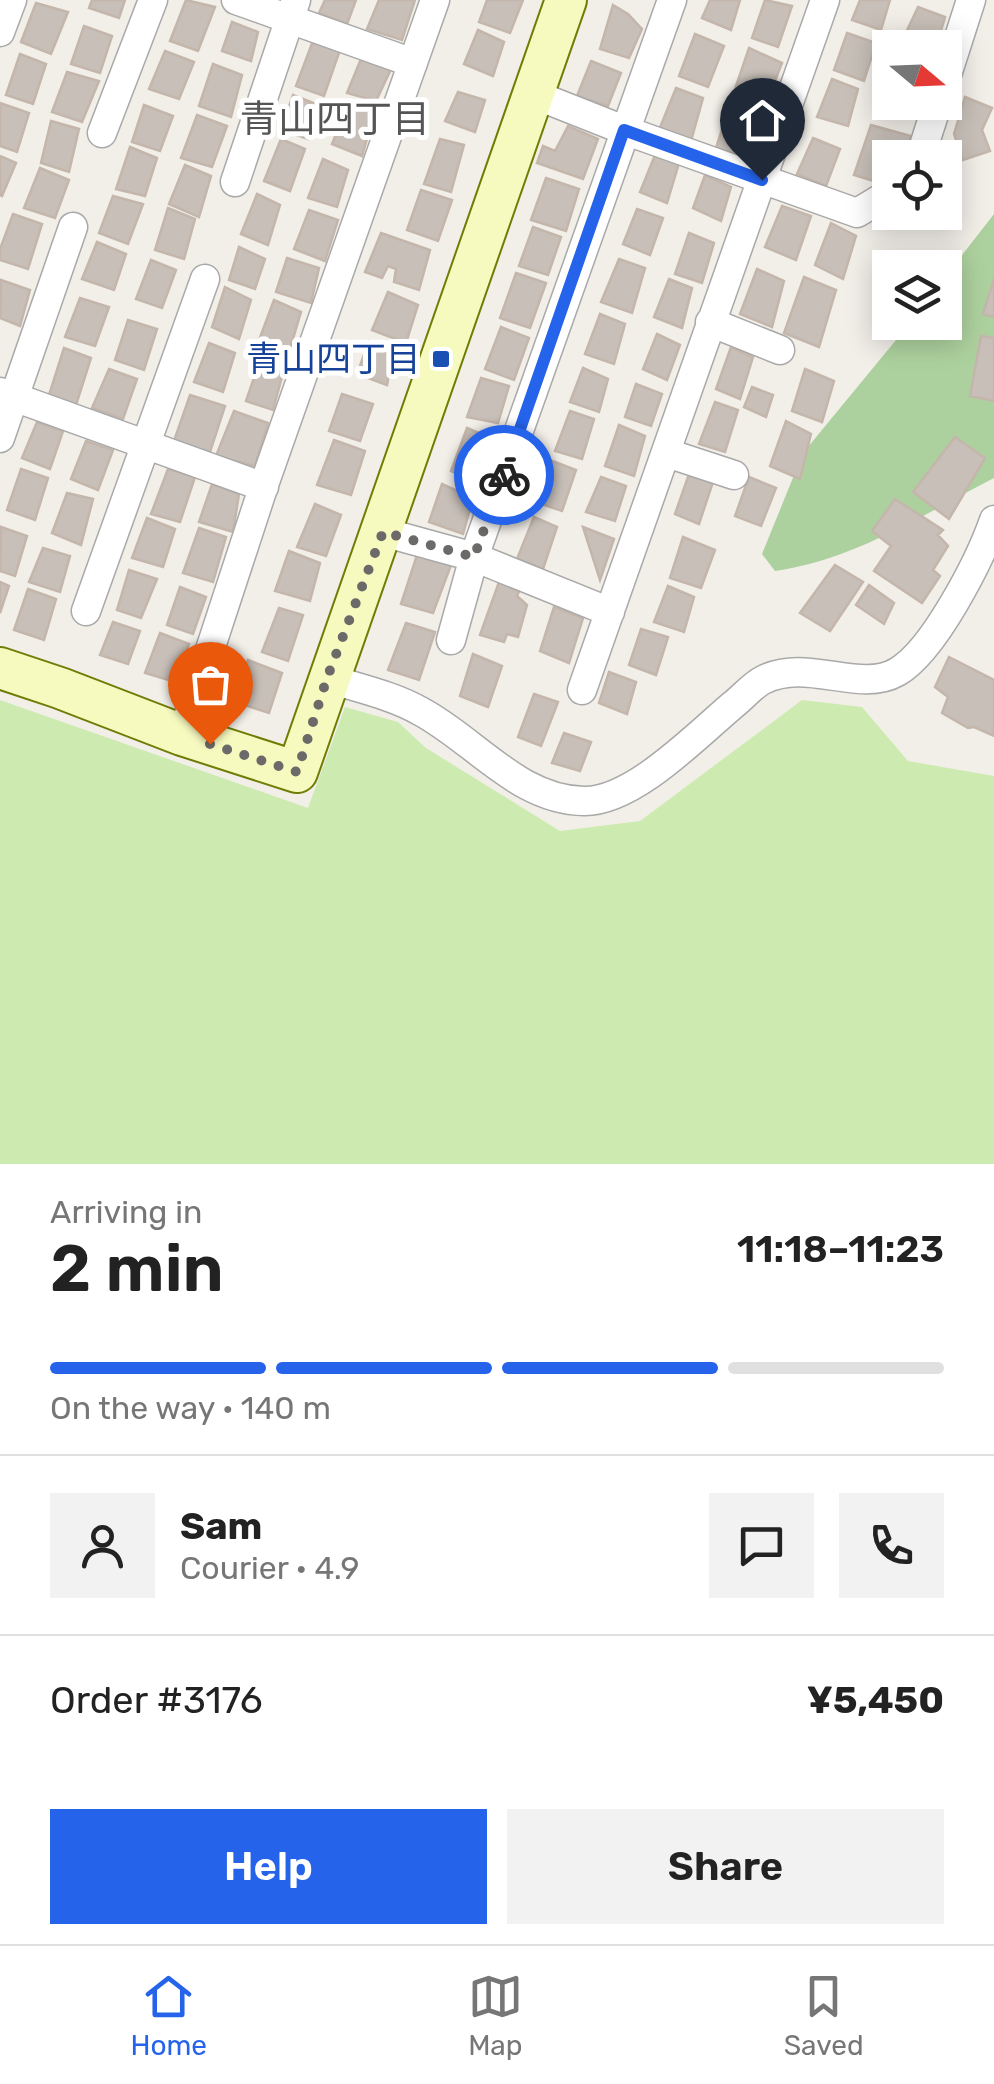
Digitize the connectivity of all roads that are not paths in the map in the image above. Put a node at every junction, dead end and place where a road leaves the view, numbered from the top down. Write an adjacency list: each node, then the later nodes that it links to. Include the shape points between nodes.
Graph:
1 (12, 0): 11 (street)
2 (153, 0): 15 (street)
3 (236, 0): 9 (street)
4 (435, 0): 12 (street)
5 (566, 0): 13 (street)
6 (672, 0): 14 (street)
7 (825, 0): 16 (street)
8 (971, 0): 10 (street)
9 (292, 9): 12 (street); 17 (street)
10 (961, 30)
11 (0, 32)
12 (413, 63): 28 (street)
13 (534, 94): 14 (street); 30 (street)
14 (624, 130): 16 (street); 31 (street)
15 (102, 133)
16 (762, 180): 18 (street, via 858,213); 21 (street)
17 (235, 182)
18 (872, 204)
19 (73, 227): 23 (street)
20 (205, 279): 25 (street)
21 (710, 322): 22 (street); 26 (street)
22 (780, 350)
23 (7, 394): 24 (street); 25 (street)
24 (0, 438)
25 (146, 446): 28 (street); 32 (street)
26 (667, 453): 27 (street); 33 (street)
27 (734, 475)
28 (264, 488): 38 (street)
29 (994, 520): 36 (street, via 980,558 920,654 897,672 876,680 798,671 764,680 610,797 548,796 417,708)
30 (383, 532): 31 (street); 36 (street)
31 (474, 557): 33 (street); 34 (street)
32 (86, 611)
33 (610, 612): 37 (street)
34 (450, 640)
35 (0, 668): 38 (street)
36 (327, 678): 38 (street, via 297,772)
37 (582, 690)
38 (182, 735)

